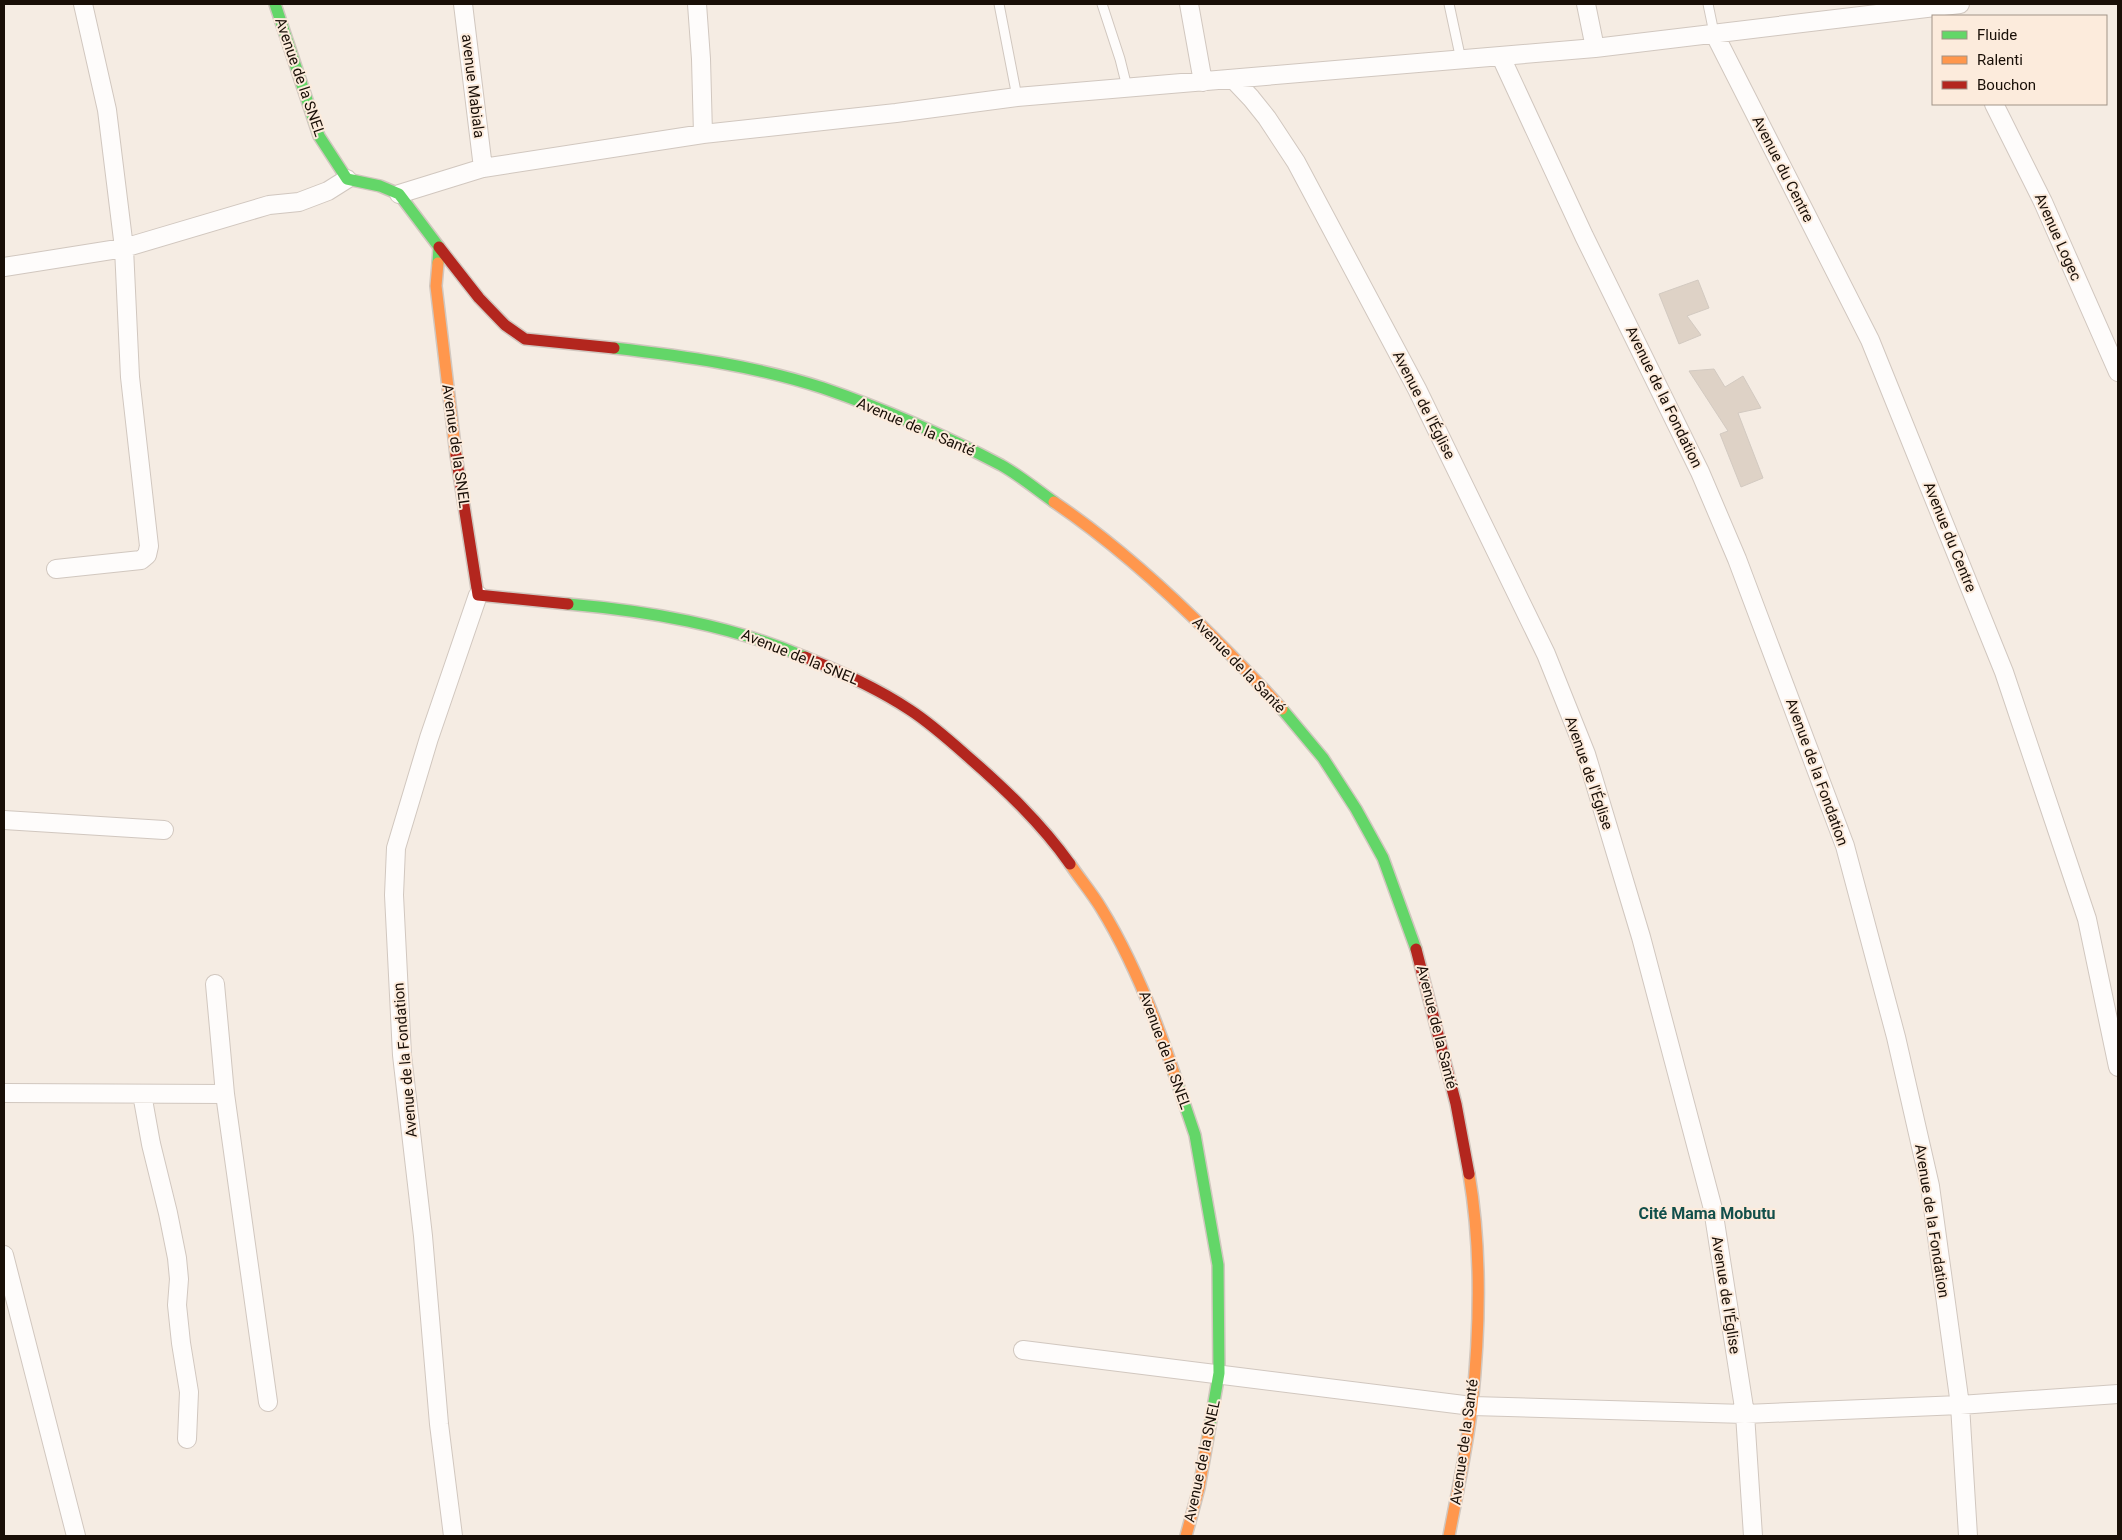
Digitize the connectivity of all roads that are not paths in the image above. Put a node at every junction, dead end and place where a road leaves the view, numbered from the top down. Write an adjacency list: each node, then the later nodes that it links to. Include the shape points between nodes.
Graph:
1 (83, 4): 26 (street, via 107,110)
2 (275, 4): 23 (street, Avenue de la SNEL, via 319,136)
3 (463, 4): 22 (street, avenue Mabiala)
4 (697, 4): 21 (street)
5 (999, 4): 19 (lane)
6 (1102, 4): 18 (lane)
7 (1190, 4): 17 (street)
8 (1449, 4): 15 (lane)
9 (1586, 4): 13 (street)
10 (1708, 4): 12 (lane)
11 (1952, 8): 12 (street)
12 (1714, 34): 13 (street); 34 (street, Avenue du Centre, via 1870,340 2004,672 2086,919)
13 (1595, 48): 14 (street)
14 (1501, 57): 15 (street); 43 (street, Avenue de la Fondation, via 1584,236 1700,472 1737,559 1845,846 1896,1037 1930,1186)
15 (1461, 60): 16 (street)
16 (1233, 79): 17 (street); 45 (street, Avenue de l'Église, via 1267,118 1296,162 1417,389 1546,654 1582,745 1641,937 1713,1208)
17 (1203, 82): 18 (street)
18 (1127, 87): 19 (street)
19 (1017, 97): 21 (street)
20 (1994, 105): 28 (street, Avenue Logec, via 2043,202)
21 (703, 134): 22 (street)
22 (483, 168): 24 (street)
23 (347, 179): 24 (street); 26 (street, via 328,191 299,202 269,205)
24 (399, 194): 25 (street)
25 (439, 247): 30 (street, Avenue de la SNEL, via 438,306 459,476); 44 (street, Avenue de la Santé, via 479,298 524,339 657,353 758,371 822,388 905,418 1002,466 1096,530 1180,604 1264,688 1323,758 1356,809 1383,858 1420,959 1456,1104 1474,1204 1479,1291)
26 (124, 248): 27 (street); 29 (street, via 130,377 147,556 141,560)
27 (4, 267)
28 (2118, 372)
29 (56, 569)
30 (478, 594): 40 (street, Avenue de la SNEL, via 685,619 770,642 849,675 909,709 1003,787 1057,846 1101,908 1134,968 1157,1021 1194,1135 1218,1265); 48 (street, Avenue de la Fondation, via 396,848 394,895 402,1055)
31 (4, 820): 32 (street)
32 (164, 830)
33 (215, 984): 37 (street)
34 (2118, 1067)
35 (4, 1093): 36 (street)
36 (142, 1094): 37 (street); 46 (street, via 177,1258 177,1305 189,1392)
37 (225, 1094): 42 (street)
38 (4, 1255): 47 (street)
39 (1023, 1350): 40 (street)
40 (1219, 1373): 44 (street); 49 (street, Avenue de la SNEL, via 1199,1488)
41 (2118, 1394): 43 (street)
42 (268, 1402)
43 (1960, 1405): 45 (street); 52 (street, Avenue de la Fondation)
44 (1472, 1406): 45 (street); 50 (street, Avenue de la Santé)
45 (1746, 1414): 51 (street, Avenue de l'Église)
46 (187, 1439)
47 (76, 1536)
48 (453, 1536)
49 (1186, 1536)
50 (1449, 1536)
51 (1753, 1536)
52 (1968, 1536)

